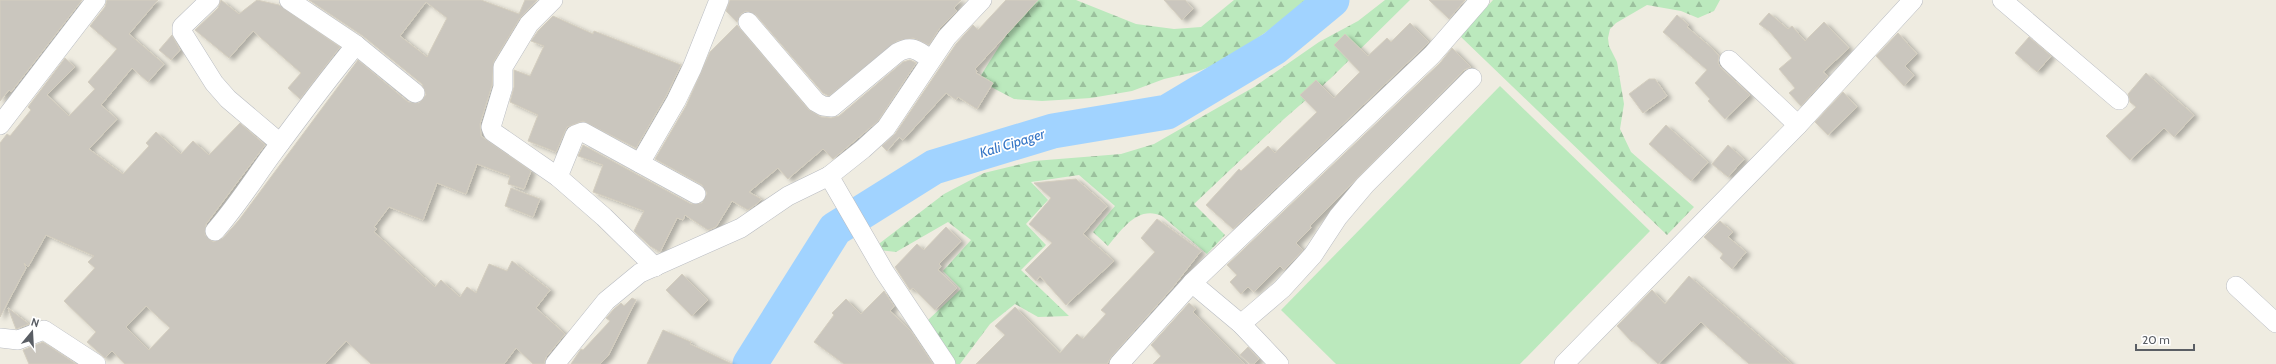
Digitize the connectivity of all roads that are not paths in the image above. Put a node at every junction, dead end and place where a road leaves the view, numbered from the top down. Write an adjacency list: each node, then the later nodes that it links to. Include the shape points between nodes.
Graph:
1 (96, 0): 17 (street)
2 (210, 0): 19 (street, via 182,27 182,32 214,83 228,99)
3 (289, 0): 11 (street)
4 (553, 0): 22 (street, via 529,24 503,67 503,88 491,128 493,132)
5 (719, 0): 20 (street, via 692,68)
6 (982, 0): 12 (street, via 947,37)
7 (1480, 0): 26 (street, via 1432,55)
8 (1913, 0): 18 (street)
9 (2002, 0): 16 (street)
10 (748, 22): 12 (street, via 816,102 828,108 905,48 914,49)
11 (356, 45): 15 (street); 19 (street)
12 (931, 59): 21 (street, via 886,128)
13 (1729, 60): 18 (street)
14 (1472, 78): 29 (street, via 1365,185 1313,255 1282,289)
15 (415, 93)
16 (2119, 100)
17 (2, 116)
18 (1798, 125): 36 (street)
19 (280, 143): 24 (street, via 240,202)
20 (640, 163): 22 (street, via 579,132); 23 (street)
21 (829, 176): 25 (street, via 788,196 741,228); 33 (street, via 872,250)
22 (558, 177): 25 (street)
23 (696, 194)
24 (216, 231)
25 (655, 267): 32 (street, via 635,277 606,301)
26 (1192, 283): 29 (street); 34 (street)
27 (2236, 286): 28 (street)
28 (2276, 323)
29 (1241, 324): 35 (street)
30 (0, 338): 31 (street, via 18,340 44,330)
31 (96, 364)
32 (555, 364)
33 (946, 364)
34 (1119, 364)
35 (1279, 364)
36 (1564, 364)

